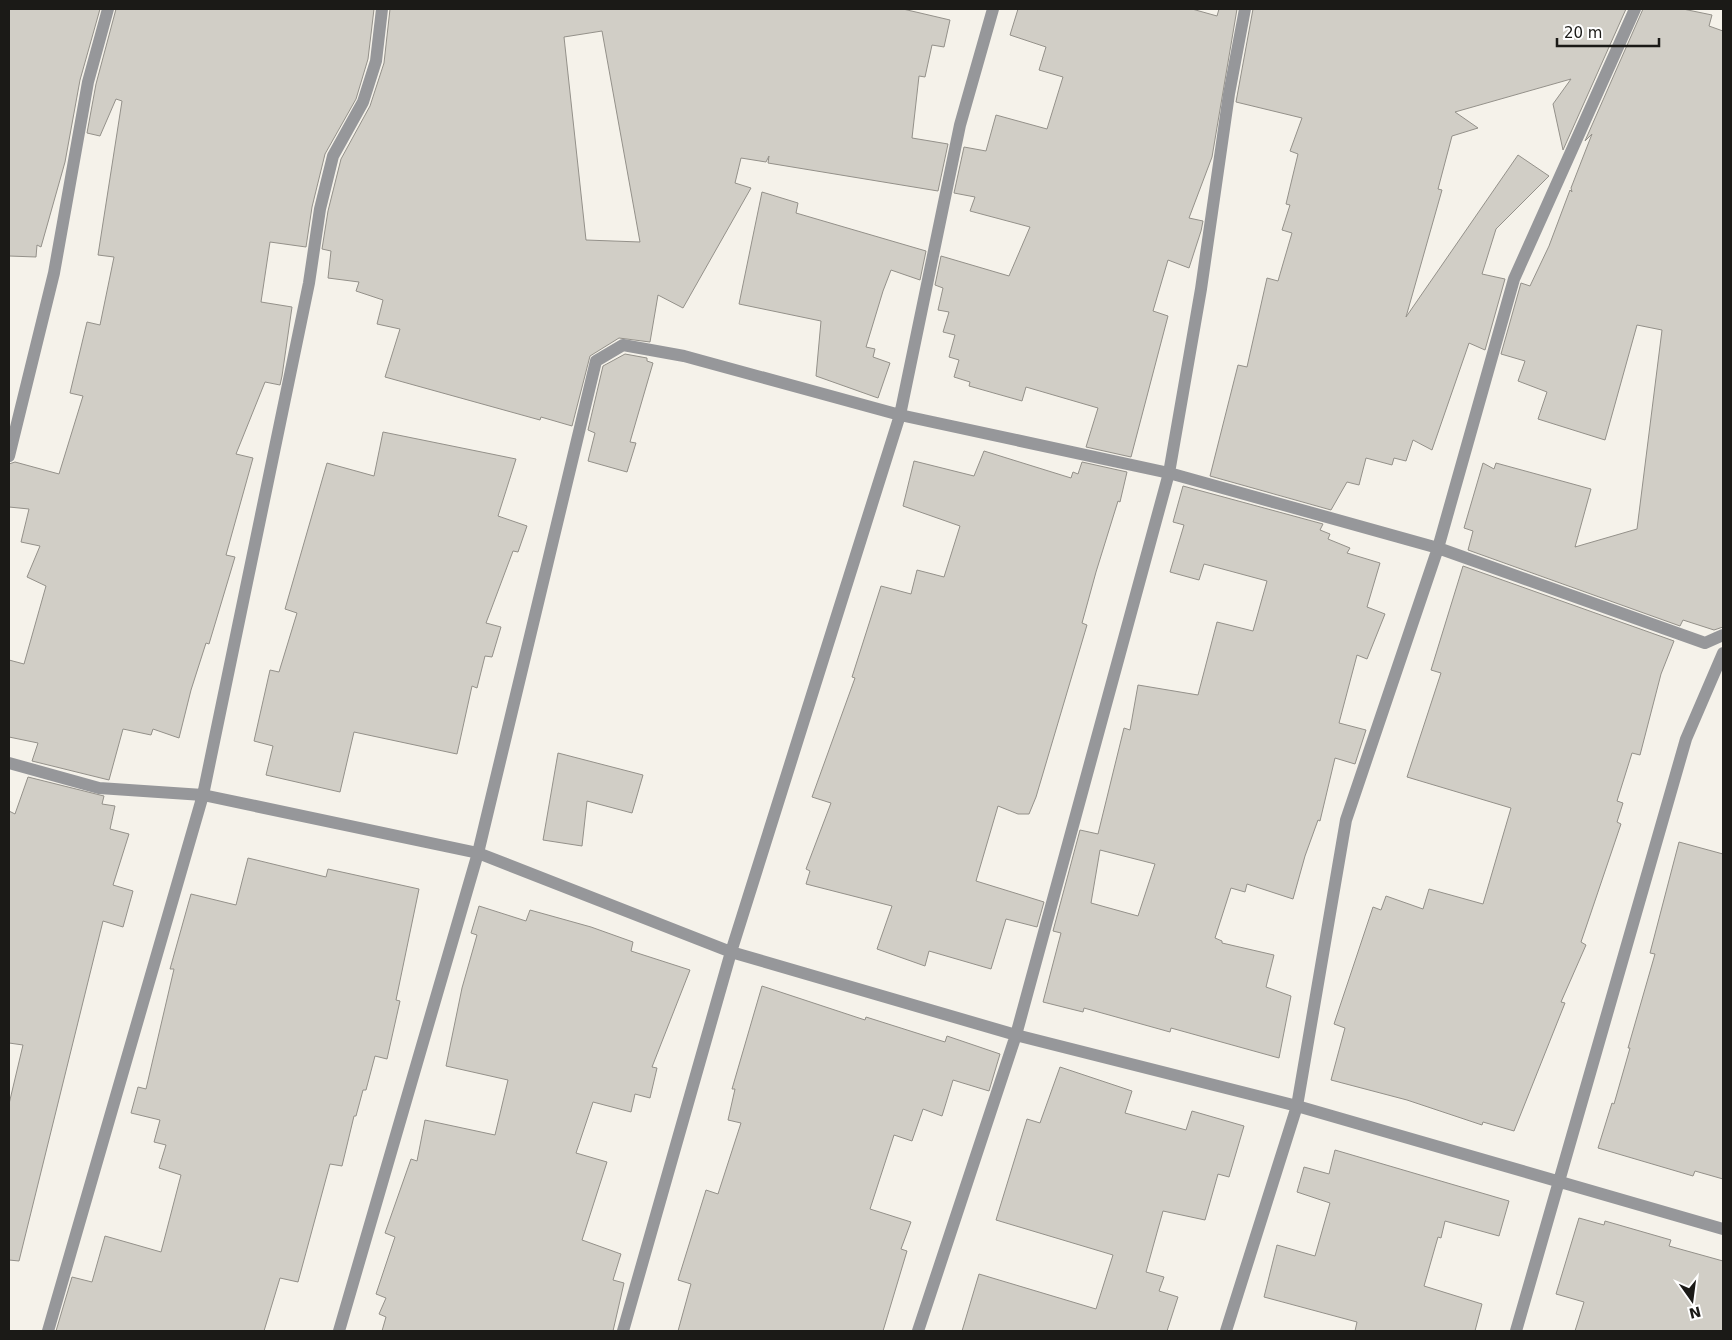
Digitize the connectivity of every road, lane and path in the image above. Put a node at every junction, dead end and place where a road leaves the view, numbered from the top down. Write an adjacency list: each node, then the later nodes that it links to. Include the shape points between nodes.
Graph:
1 (108, 9): 7 (street, via 88,82 54,273)
2 (382, 9): 13 (street, via 376,61 363,102 333,156 322,200 309,283)
3 (993, 9): 6 (street, via 960,125)
4 (1246, 9): 8 (street, via 1229,94 1201,289)
5 (1635, 9): 9 (street, via 1514,280)
6 (900, 415): 8 (street); 14 (street, via 684,356 623,345 596,361); 15 (street)
7 (9, 456)
8 (1169, 473): 9 (street); 16 (street)
9 (1438, 548): 10 (street, via 1705,643); 17 (street, via 1346,820)
10 (1723, 635)
11 (1723, 653): 18 (street, via 1686,739)
12 (9, 763): 13 (street, via 99,788)
13 (203, 795): 14 (street); 20 (street)
14 (478, 853): 15 (street); 21 (street)
15 (731, 952): 16 (street); 22 (street)
16 (1016, 1035): 17 (street); 23 (street)
17 (1297, 1106): 18 (street); 24 (street)
18 (1559, 1180): 19 (street); 25 (street)
19 (1723, 1229)
20 (48, 1331)
21 (339, 1331)
22 (623, 1331)
23 (918, 1331)
24 (1226, 1331)
25 (1516, 1331)

